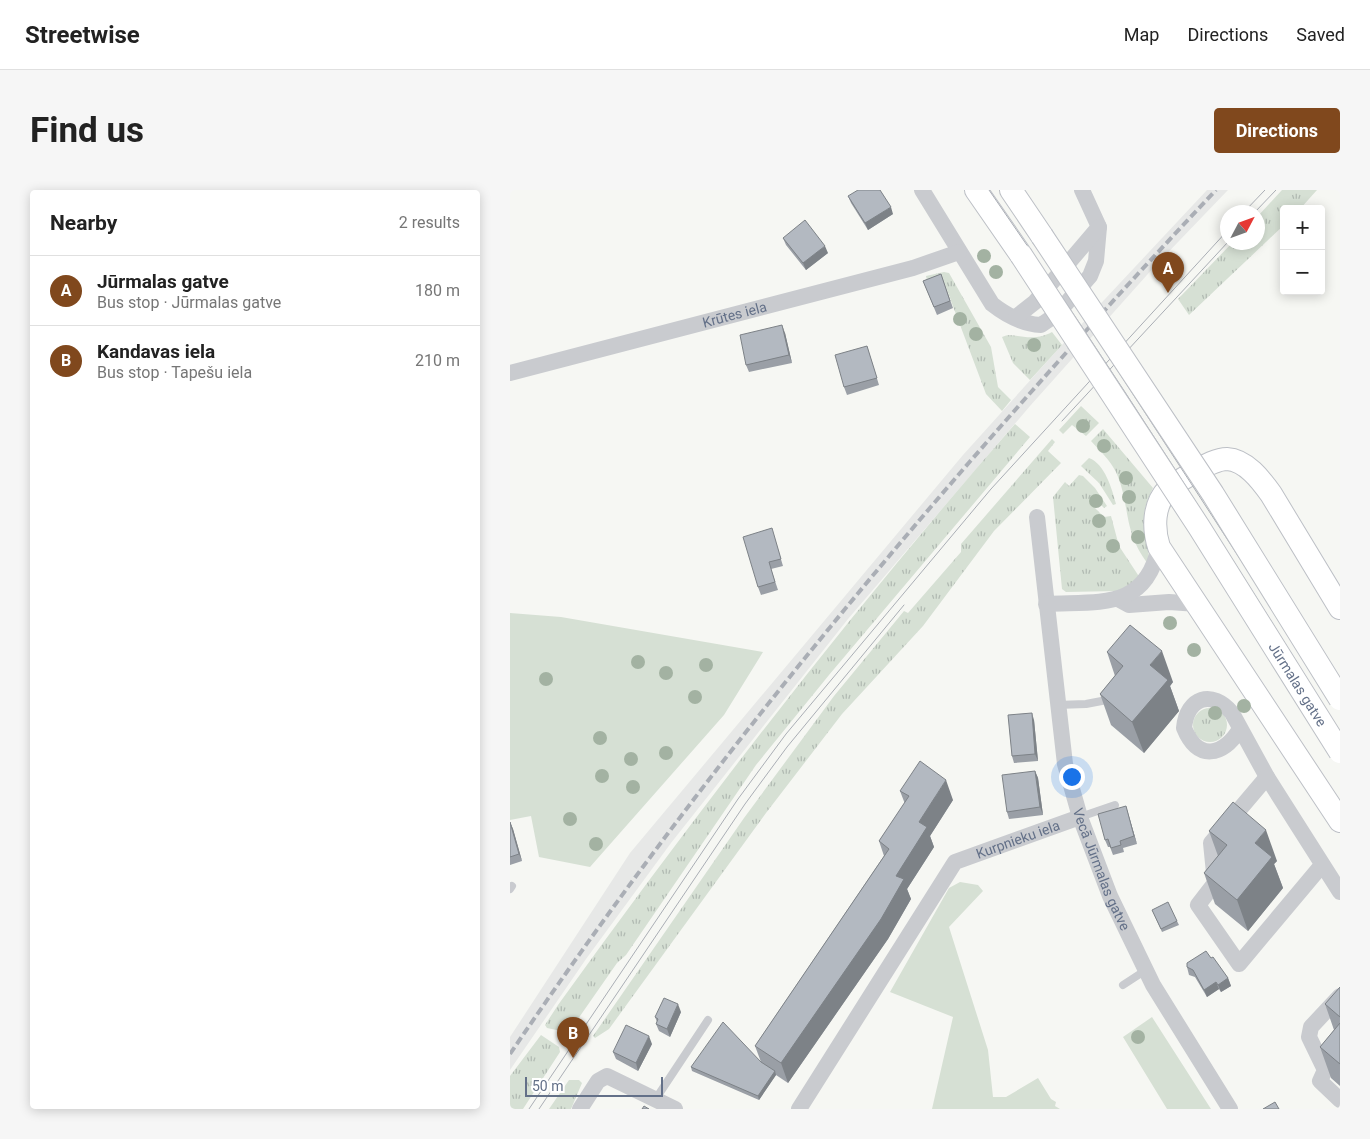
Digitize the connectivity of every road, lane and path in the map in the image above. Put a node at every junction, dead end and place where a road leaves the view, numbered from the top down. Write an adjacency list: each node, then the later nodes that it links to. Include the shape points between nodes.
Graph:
1 (922, 190): 6 (street)
2 (976, 190): 19 (main road, Jūrmalas gatve, bridge, via 1199,527)
3 (1011, 190): 16 (main road, Jūrmalas gatve, bridge, via 1212,494)
4 (1082, 190): 5 (street)
5 (1099, 227): 7 (street, via 1035,302); 7 (street, via 1096,261 1090,276 1057,314 1041,326)
6 (959, 252): 7 (street, via 992,304); 8 (street, Krūtes iela, via 913,268)
7 (1016, 318)
8 (510, 373)
9 (1037, 517): 12 (street, Vecā Jūrmalas gatve)
10 (1159, 548): 11 (street, via 1146,582); 13 (main road); 14 (main road, via 1156,513 1168,489 1203,467 1227,459 1258,476)
11 (1118, 599): 12 (street); 13 (street, via 1129,605)
12 (1046, 604): 17 (street, Vecā Jūrmalas gatve)
13 (1198, 604): 23 (main road)
14 (1339, 604)
15 (1116, 698): 17 (lane)
16 (1340, 699)
17 (1057, 705): 22 (street, Vecā Jūrmalas gatve, via 1064,764)
18 (1240, 729): 20 (street)
19 (1340, 752)
20 (1266, 777): 24 (street); 24 (street, via 1211,843 1215,883 1198,905 1240,964)
21 (1115, 805): 22 (lane)
22 (1080, 817): 26 (street, Vecā Jūrmalas gatve, via 1110,896); 34 (street, Kurpnieku iela, via 955,862)
23 (1340, 821)
24 (1322, 865): 25 (street)
25 (1340, 892)
26 (1146, 970): 27 (lane); 35 (street, Vecā Jūrmalas gatve)
27 (1123, 985)
28 (1340, 996): 31 (street, via 1311,1027 1309,1036 1325,1070 1320,1081)
29 (708, 1020): 30 (lane)
30 (655, 1100): 32 (street, via 607,1076 598,1081); 33 (street)
31 (1340, 1100)
32 (580, 1109)
33 (675, 1109)
34 (799, 1109)
35 (1230, 1109)

